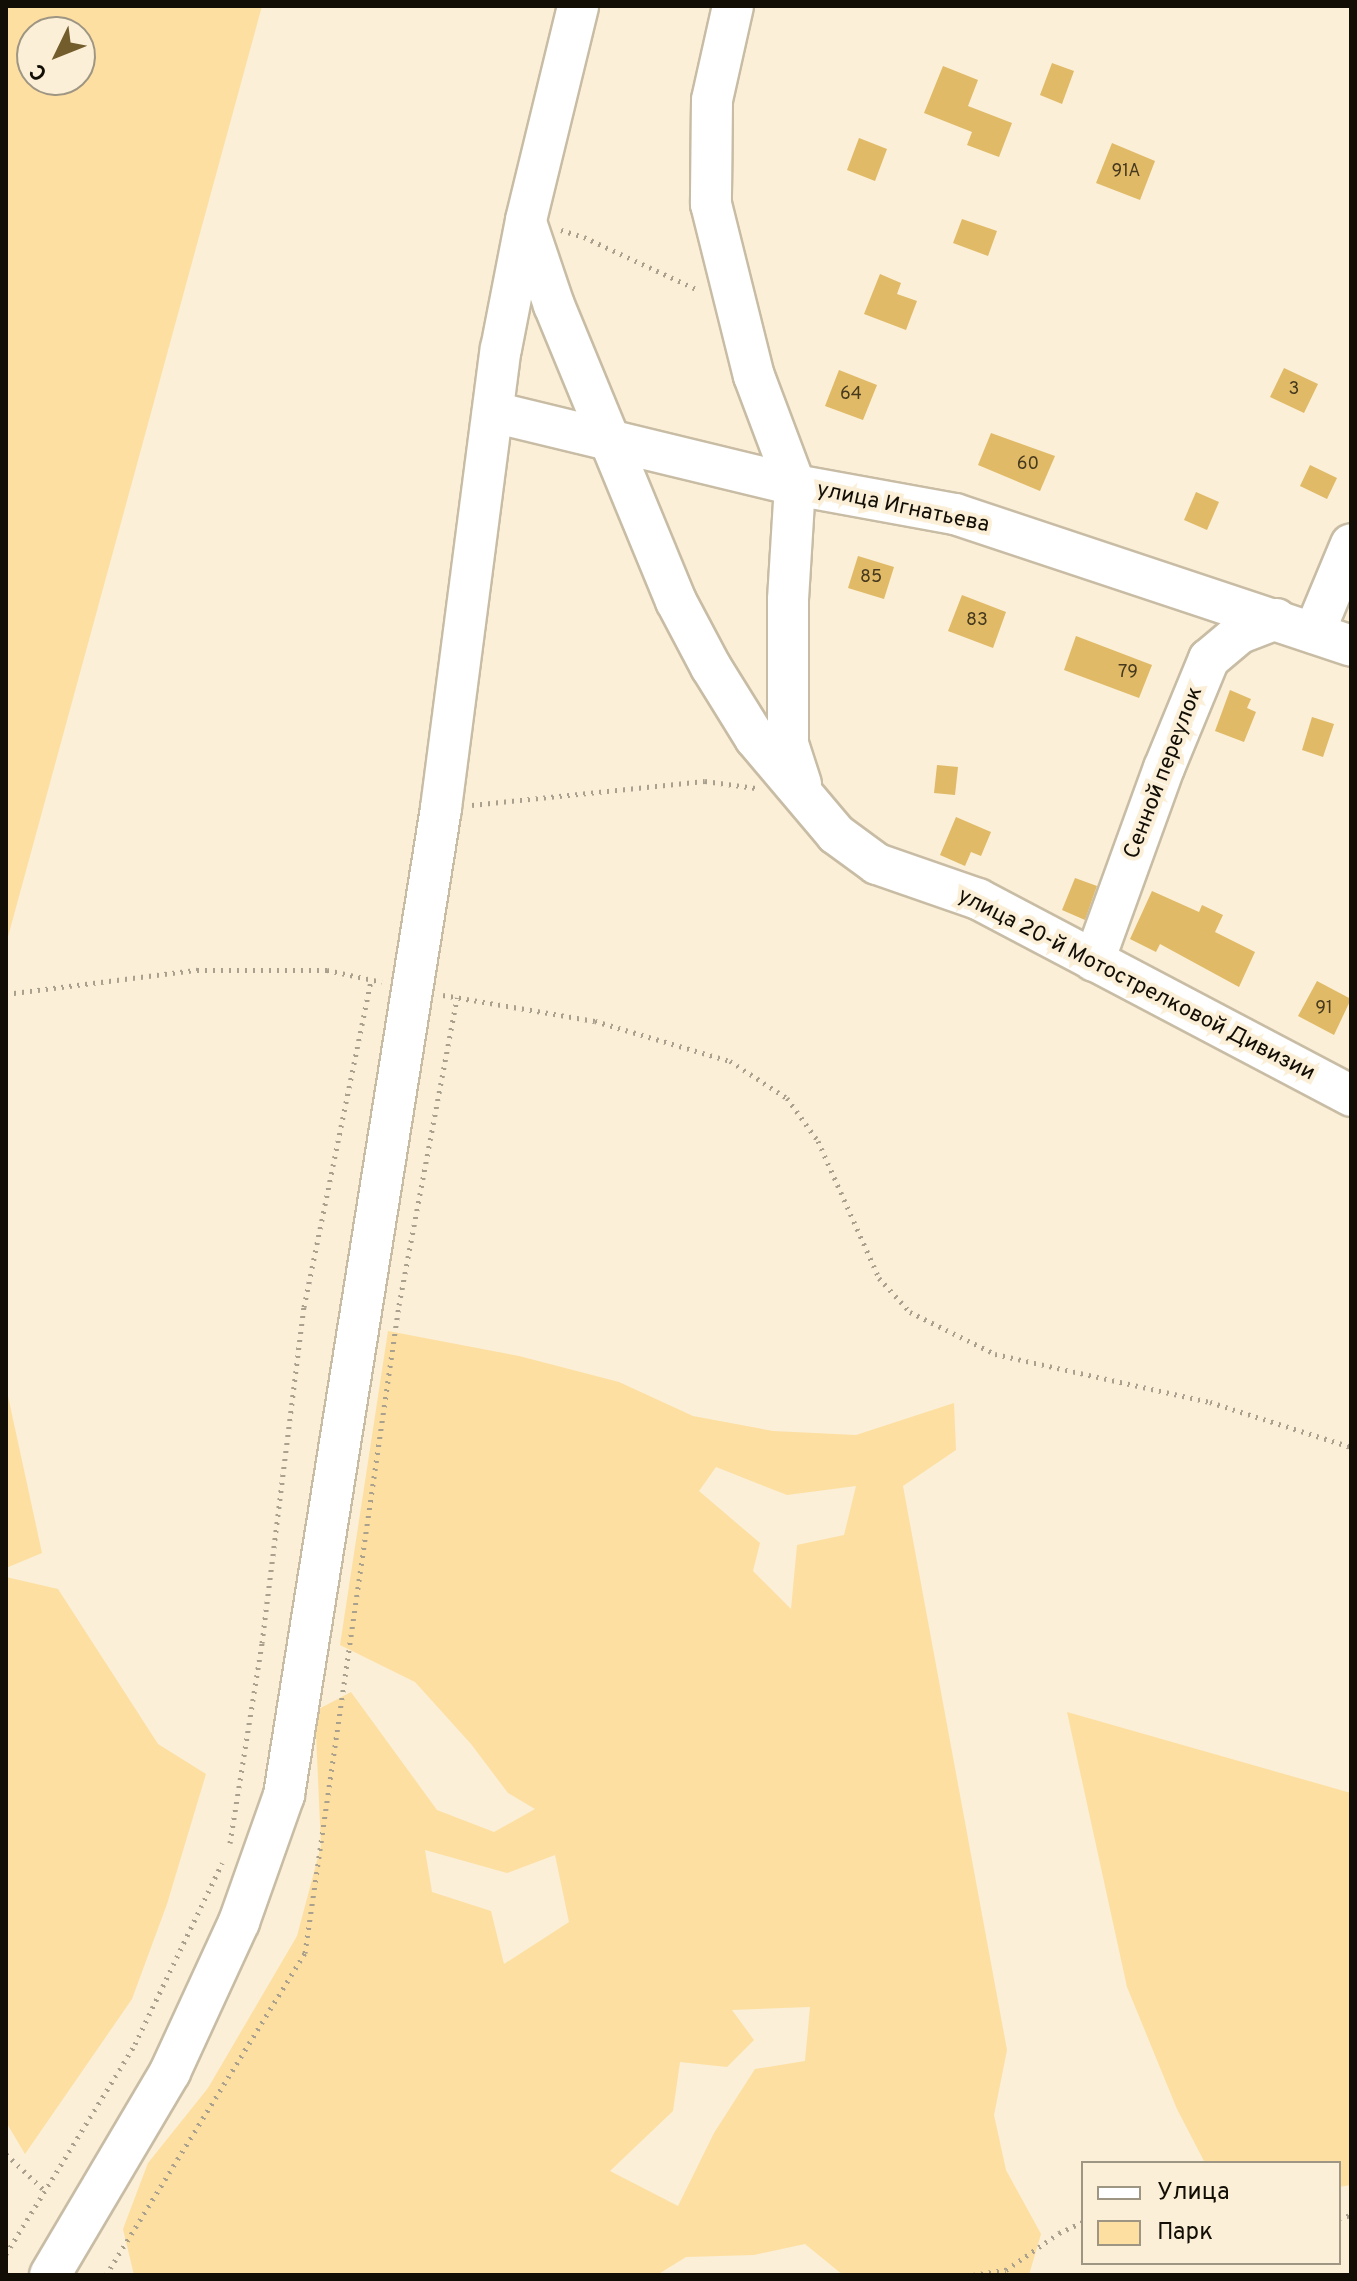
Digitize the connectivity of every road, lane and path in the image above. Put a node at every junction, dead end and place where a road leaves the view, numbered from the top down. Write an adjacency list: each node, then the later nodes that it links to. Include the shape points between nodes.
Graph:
1 (578, 6): 3 (street)
2 (733, 6): 4 (street, via 712,100 711,204)
3 (526, 220): 4 (path, via 584,237); 5 (street); 6 (street, улица 20-й Мотострелковой Дивизии, via 554,305)
4 (737, 308): 7 (street, via 754,376)
5 (493, 412): 6 (street, улица Игнатьева); 13 (street)
6 (610, 440): 7 (street, улица Игнатьева); 12 (street, улица 20-й Мотострелковой Дивизии, via 676,601 711,667 755,738)
7 (795, 485): 9 (street, улица Игнатьева, via 955,514); 12 (street, via 788,744)
8 (1351, 544): 10 (street)
9 (1276, 619): 10 (street, улица Игнатьева); 14 (street, Сенной переулок, via 1240,633 1209,659)
10 (1314, 633): 11 (street, улица Игнатьева)
11 (1351, 646)
12 (805, 795): 13 (path, via 705,781); 14 (street, улица 20-й Мотострелковой Дивизии, via 836,834 877,864 978,899)
13 (441, 808): 16 (street)
14 (1094, 961): 18 (street, улица 20-й Мотострелковой Дивизии)
15 (371, 980): 16 (path); 17 (path, via 327,970 197,970); 21 (path, via 304,1307 262,1643 228,1851 135,2044)
16 (414, 990): 19 (path, via 595,1021 730,1061 787,1098 818,1141 879,1278 910,1312 995,1354 1210,1402); 24 (street, via 284,1795 239,1922 170,2072)
17 (6, 994)
18 (1351, 1096)
19 (1351, 1447)
20 (6, 2154): 21 (path)
21 (44, 2190): 23 (path)
22 (1081, 2223): 27 (path, via 1006,2270)
23 (6, 2254)
24 (50, 2275)
25 (106, 2275): 26 (path, via 109,2270)
26 (114, 2275)
27 (973, 2275)

